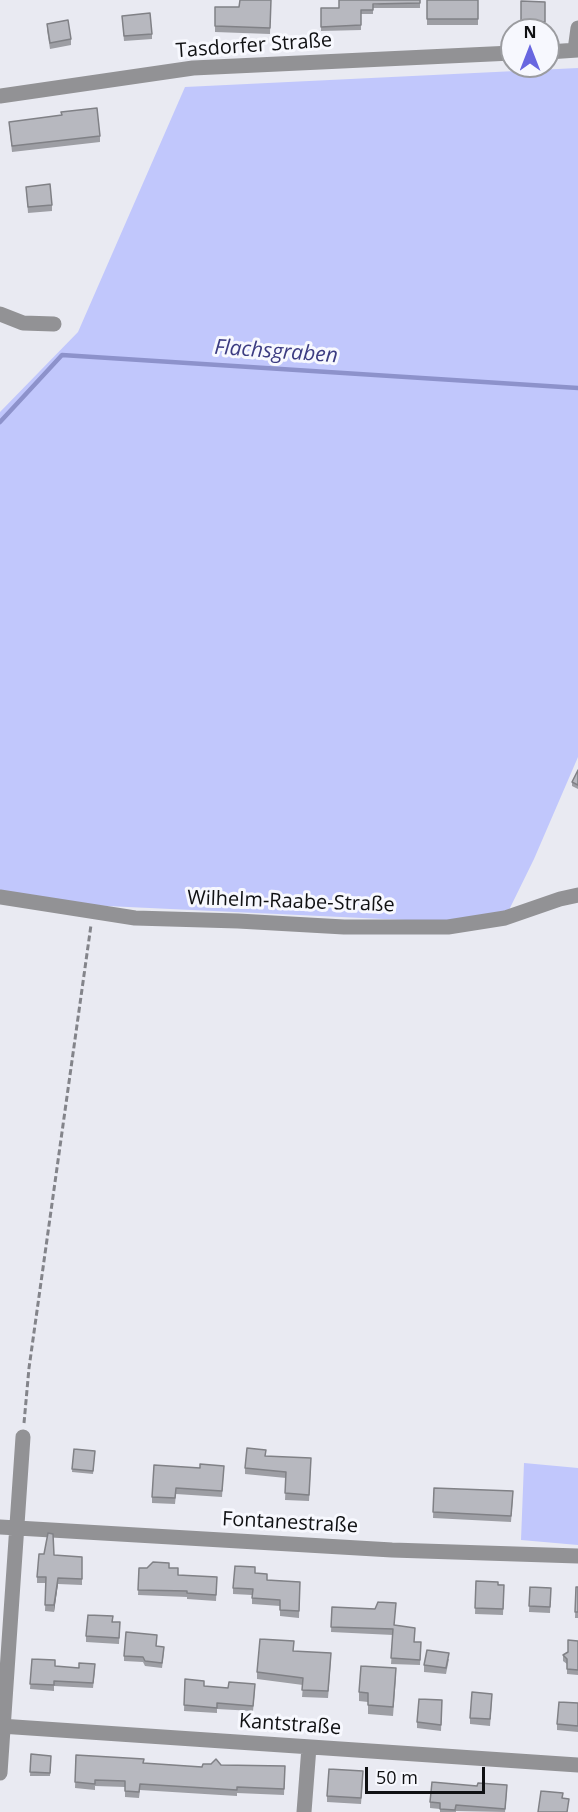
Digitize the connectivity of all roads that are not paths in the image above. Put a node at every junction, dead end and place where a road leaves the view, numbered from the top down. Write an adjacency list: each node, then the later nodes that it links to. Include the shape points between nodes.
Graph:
1 (578, 28): 2 (street)
2 (576, 50): 3 (street)
3 (560, 51)
4 (500, 54): 5 (street, Tasdorfer Straße, via 193,68)
5 (0, 96)
6 (0, 314): 7 (street, via 23,323)
7 (54, 324)
8 (578, 895): 9 (street, Wilhelm-Raabe-Straße, via 505,918 448,927 135,918)
9 (0, 897)
10 (23, 1437): 12 (street)
11 (0, 1527): 12 (street, Fontanestraße)
12 (16, 1528): 13 (street, Fontanestraße, via 392,1550); 14 (street)
13 (578, 1556)
14 (1, 1726): 15 (street, Kantstraße); 17 (street)
15 (309, 1748): 16 (street, Kantstraße); 18 (street)
16 (578, 1765)
17 (0, 1773)
18 (304, 1812)

